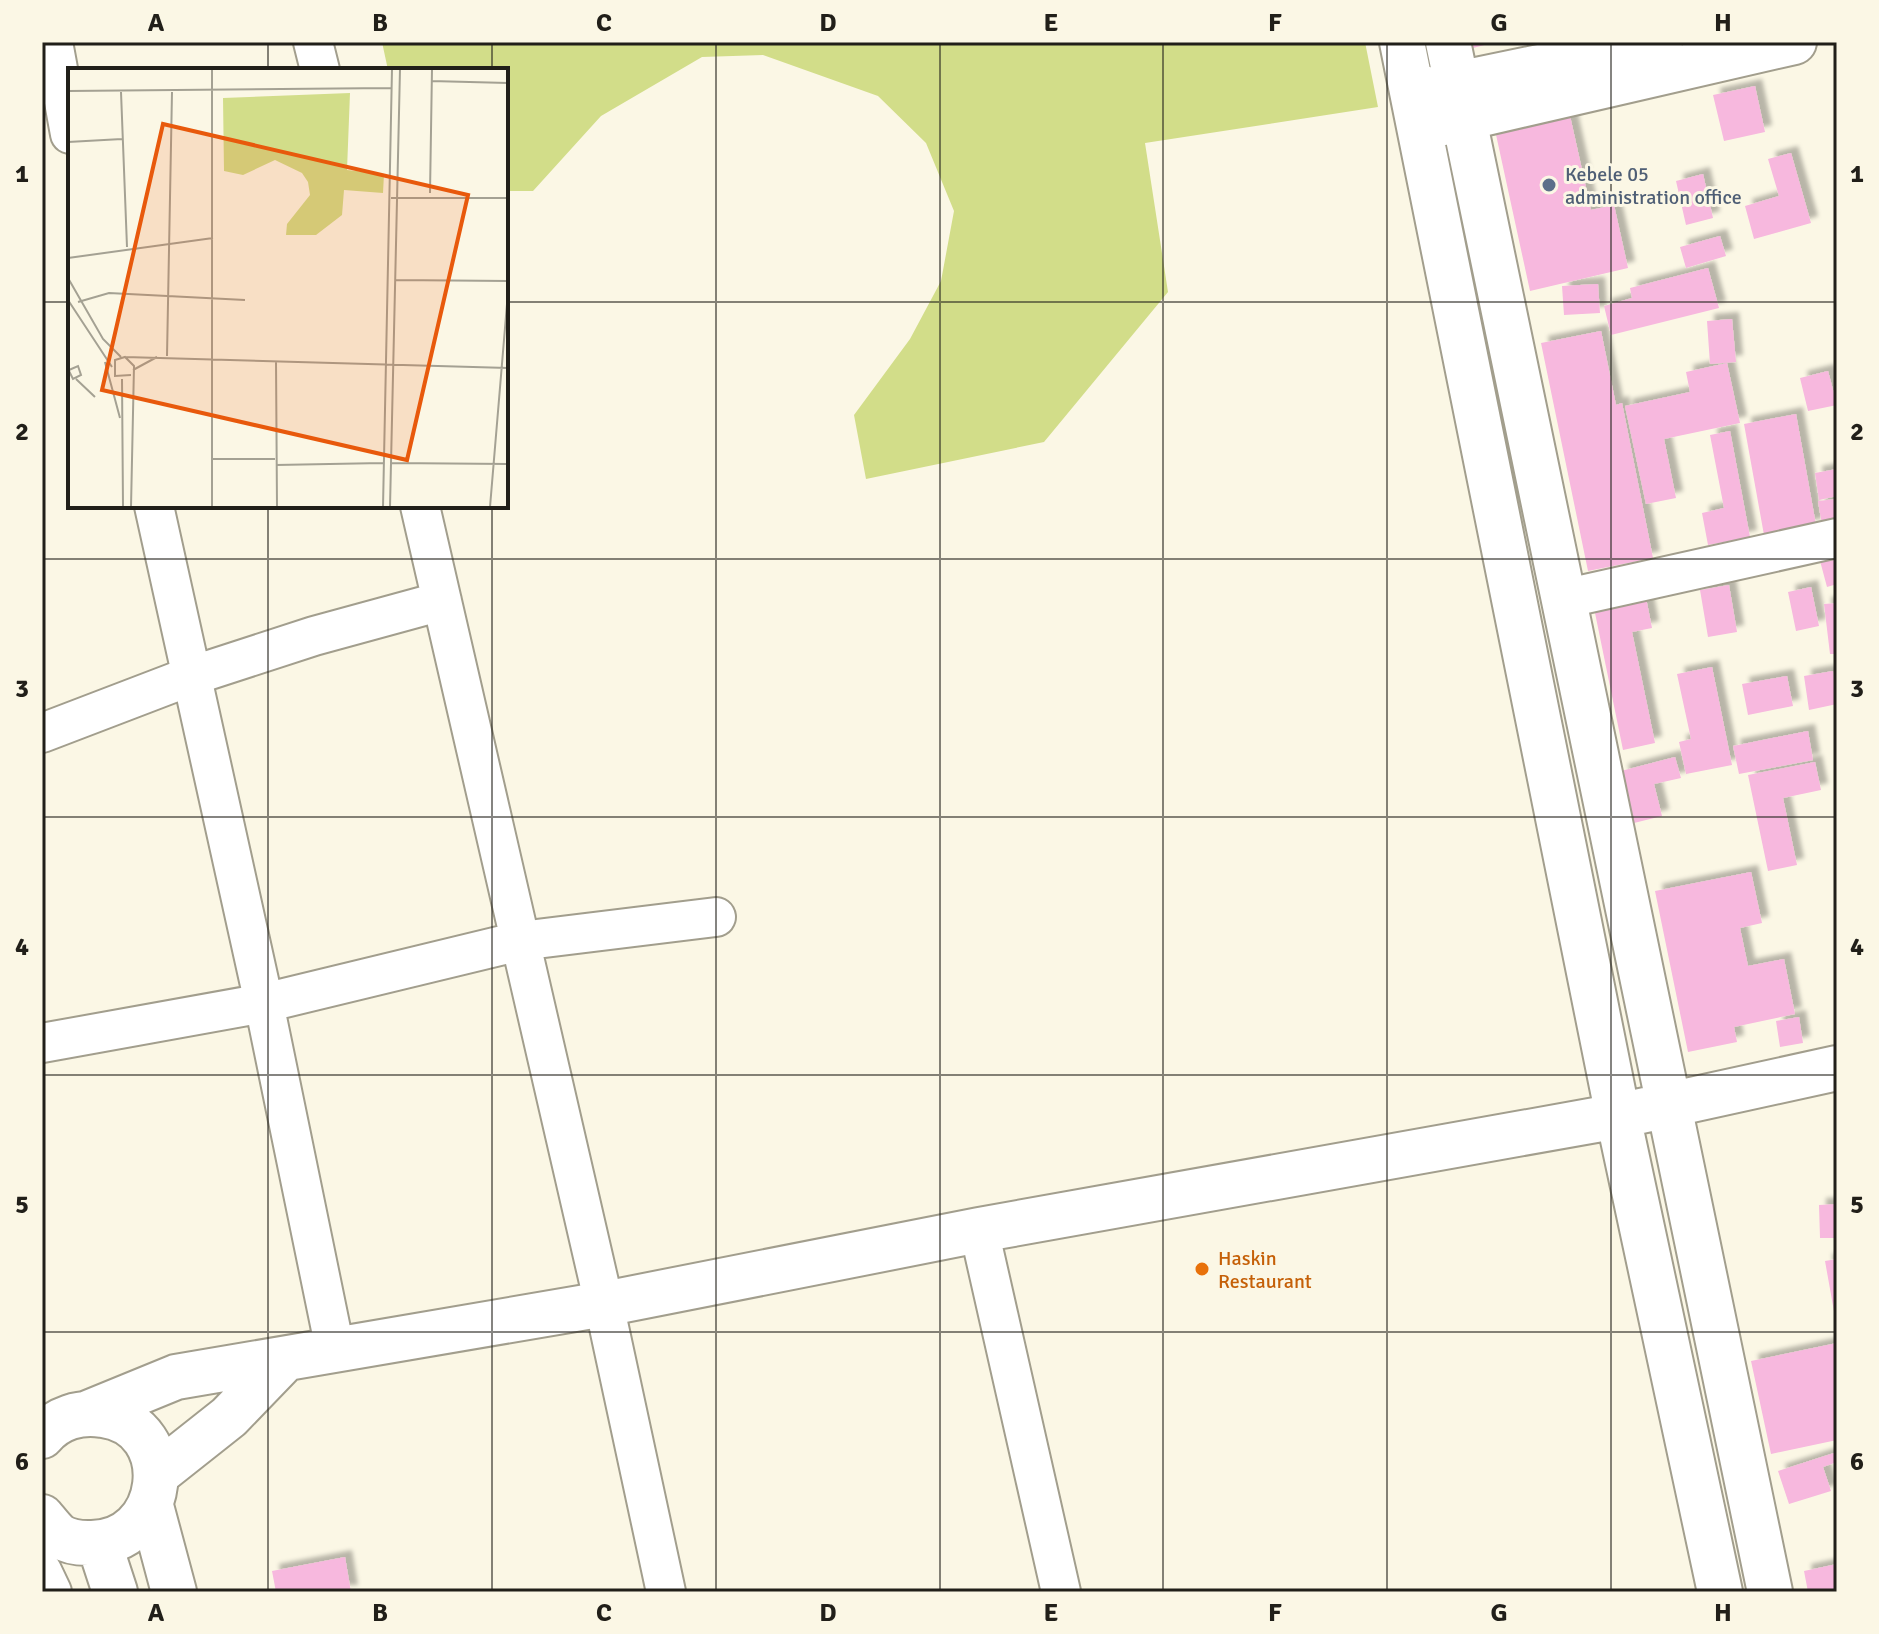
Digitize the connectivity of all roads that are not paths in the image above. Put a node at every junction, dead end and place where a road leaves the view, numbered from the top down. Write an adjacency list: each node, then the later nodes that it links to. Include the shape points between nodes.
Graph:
1 (53, 42): 10 (street)
2 (313, 42): 7 (street)
3 (1402, 42): 9 (main road)
4 (1448, 42): 8 (main road)
5 (1794, 42): 8 (main road)
6 (1655, 43): 8 (main road)
7 (320, 68)
8 (1460, 101): 9 (main road); 14 (main road)
9 (1416, 111): 24 (main road)
10 (68, 123)
11 (154, 508): 16 (street)
12 (420, 508): 15 (street)
13 (1837, 538): 14 (street)
14 (1563, 599): 23 (main road)
15 (442, 601): 16 (street); 19 (street)
16 (191, 676): 17 (street); 20 (street)
17 (42, 733)
18 (716, 917): 19 (street)
19 (520, 941): 20 (street); 26 (street)
20 (264, 1003): 21 (street); 27 (street)
21 (42, 1043)
22 (1837, 1068): 23 (main road)
23 (1668, 1105): 24 (main road); 40 (main road)
24 (1618, 1116): 25 (main road); 39 (main road)
25 (979, 1230): 26 (main road); 38 (street)
26 (604, 1304): 27 (main road); 37 (street)
27 (335, 1349): 28 (main road)
28 (284, 1360): 29 (main road, via 176,1377); 30 (main road)
29 (60, 1418): 30 (main road, via 108,1415 127,1423 153,1454)
30 (154, 1490): 32 (main road, via 129,1531); 36 (main road)
31 (42, 1517): 32 (main road, via 59,1536)
32 (99, 1543): 35 (main road)
33 (42, 1571): 34 (street)
34 (52, 1592)
35 (115, 1592)
36 (174, 1592)
37 (666, 1592)
38 (1061, 1592)
39 (1720, 1592)
40 (1770, 1592)

